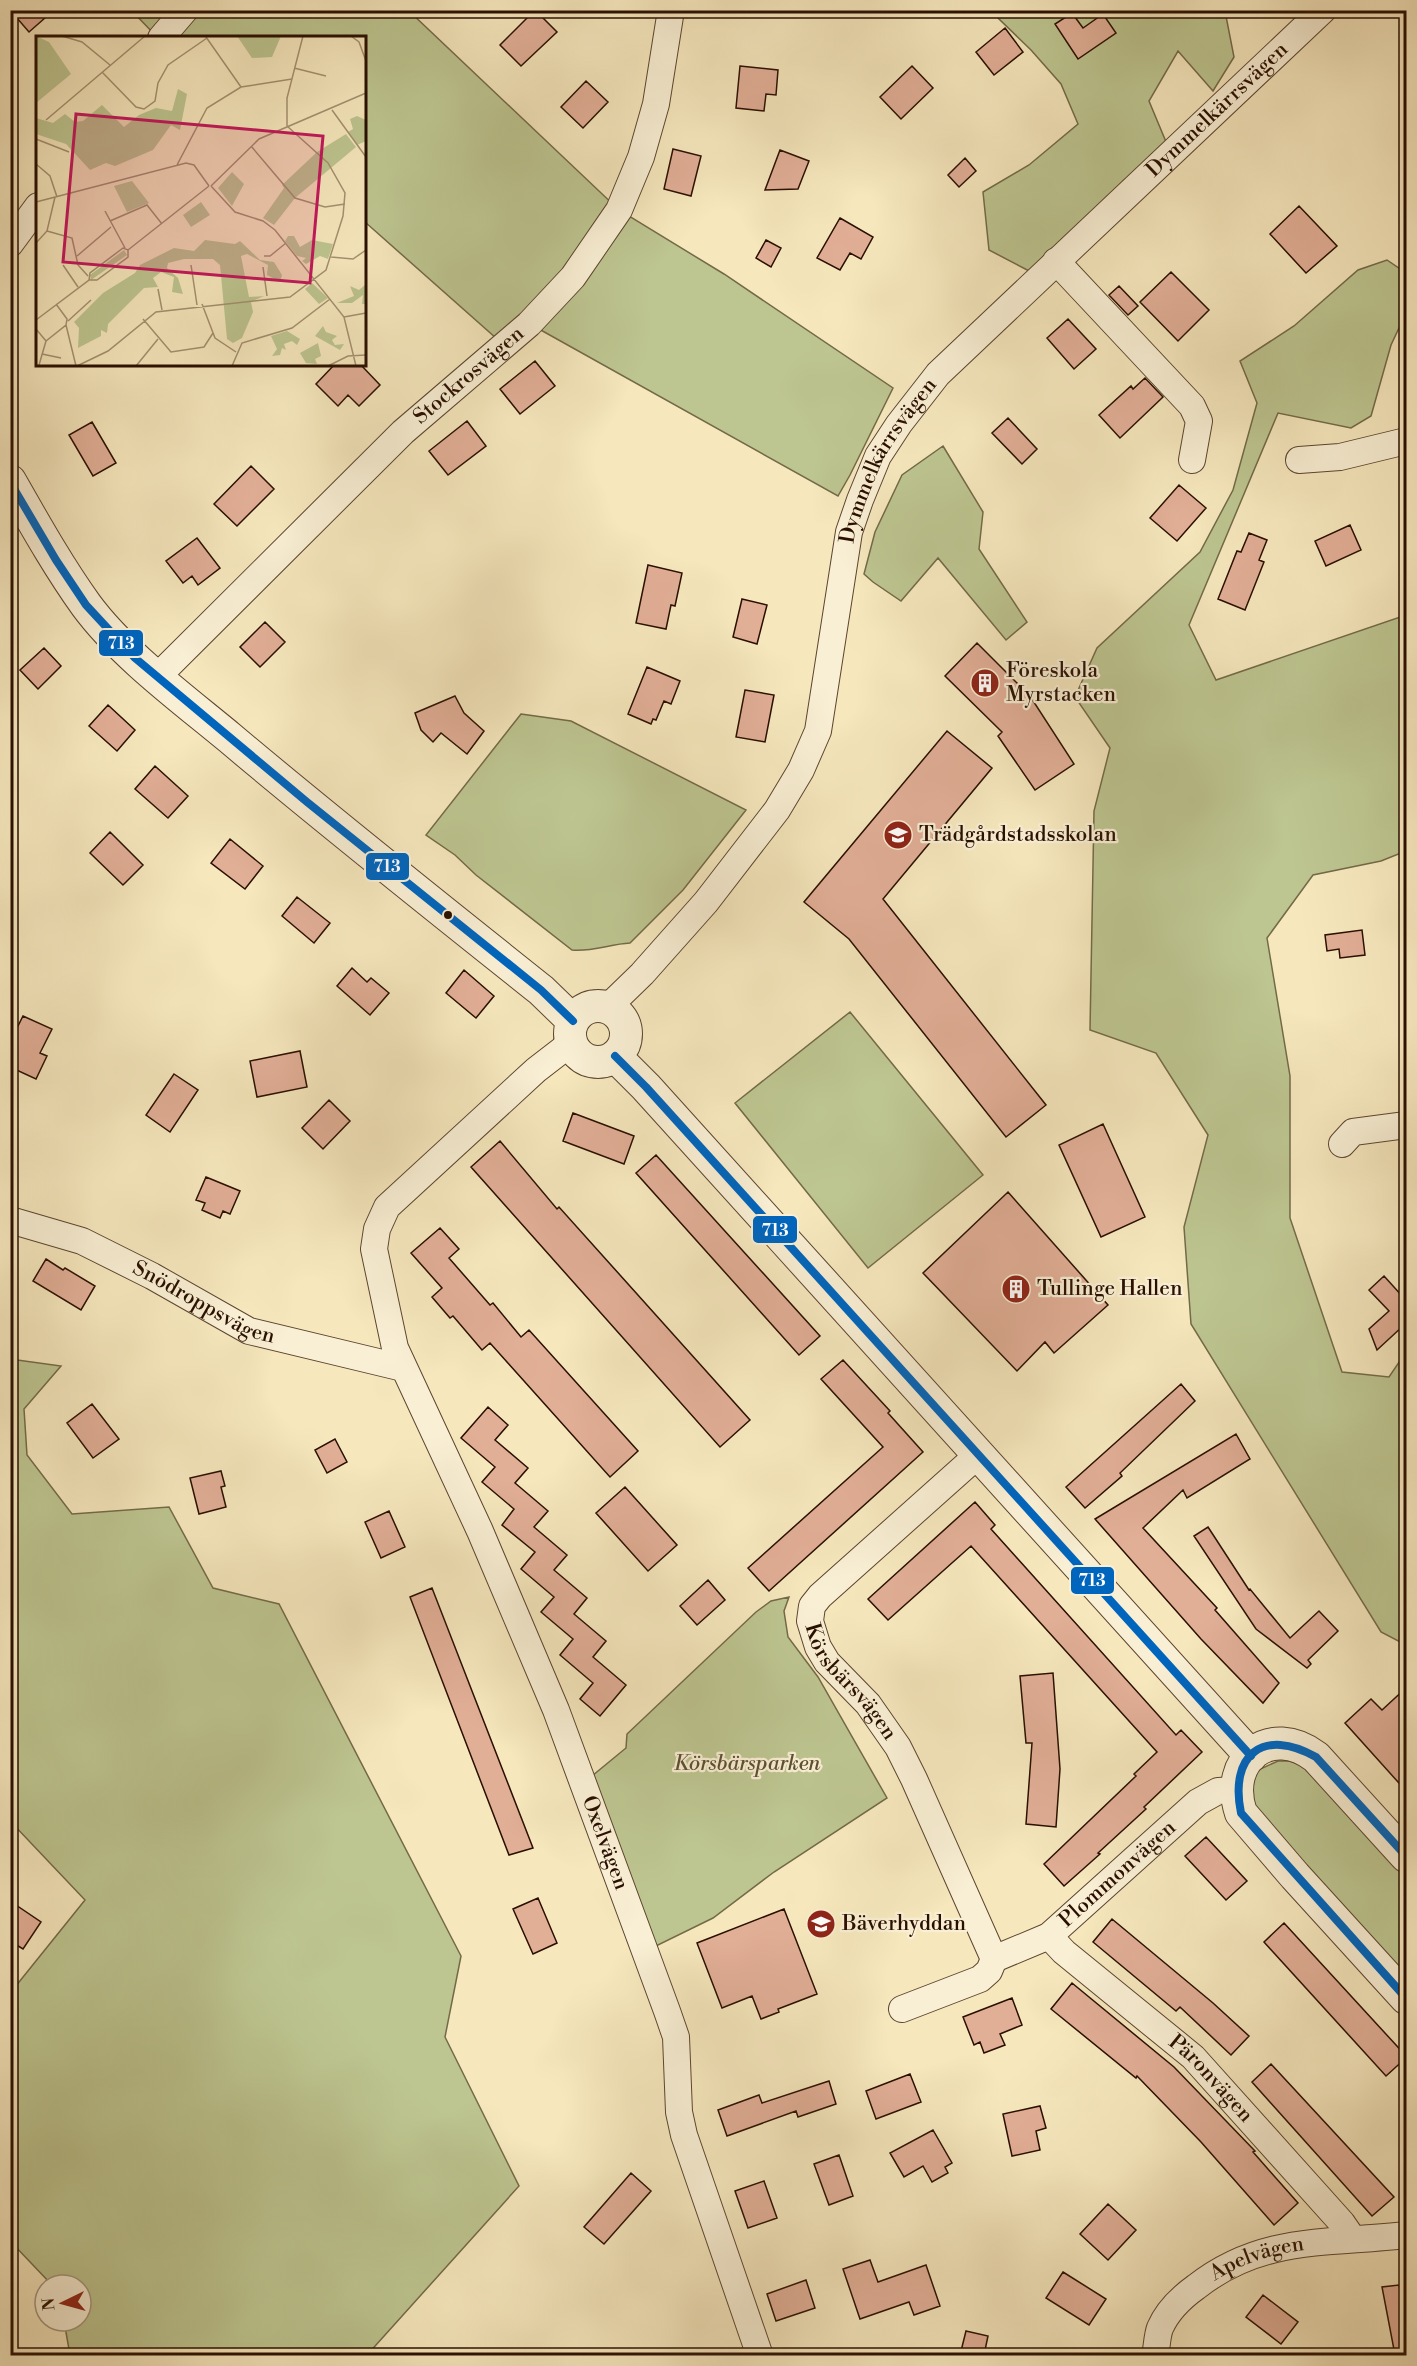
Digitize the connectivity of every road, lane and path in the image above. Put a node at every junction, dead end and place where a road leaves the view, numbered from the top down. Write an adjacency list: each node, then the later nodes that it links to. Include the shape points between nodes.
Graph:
1 (184, 10): 4 (street)
2 (671, 10): 12 (street, Stockrosvägen, via 656,104 641,158 619,210 580,269 529,324 403,432)
3 (1323, 10): 7 (street, Dymmelkärrsvägen)
4 (162, 36)
5 (36, 209): 6 (street)
6 (10, 243)
7 (1056, 261): 9 (street, via 1192,405 1198,421); 13 (street, Dymmelkärrsvägen, via 938,374 879,456 849,532 818,731 801,770 777,810 706,902)
8 (1407, 441): 10 (street, via 1340,457)
9 (1192, 460)
10 (1299, 460)
11 (10, 481): 12 (street, via 87,606)
12 (157, 677): 14 (street, via 541,990)
13 (608, 1007): 14 (street, via 587,1007); 15 (street, via 621,1016 626,1029 625,1043)
14 (572, 1032): 15 (street, via 578,1054 593,1061); 19 (street, via 387,1207 374,1248)
15 (615, 1056): 20 (street)
16 (1407, 1125): 17 (street, via 1353,1132)
17 (1342, 1144)
18 (10, 1220): 19 (street, Snödroppsvägen, via 82,1241 249,1331)
19 (399, 1358): 30 (street, Oxelvägen, via 480,1531 556,1710 656,1979 676,2037 679,2112 684,2135)
20 (978, 1454): 21 (street); 25 (street, Körsbärsvägen, via 820,1596 812,1606 810,1621 827,1662 868,1704 897,1747)
21 (1251, 1756): 22 (street, via 1241,1766); 23 (street, via 1275,1742 1308,1751)
22 (1237, 1790): 24 (street, Plommonvägen, via 1218,1791 1198,1802); 26 (street, via 1237,1801 1246,1820)
23 (1407, 1856)
24 (1049, 1936): 25 (street, Plommonvägen); 29 (street, Päronvägen, via 1193,2056)
25 (994, 1959): 27 (street, via 980,1979)
26 (1407, 1998)
27 (902, 2008)
28 (1407, 2235): 29 (street, Apelvägen)
29 (1353, 2240): 31 (street, Apelvägen, via 1287,2245 1215,2271 1180,2299 1160,2328)
30 (760, 2355)
31 (1155, 2355)

